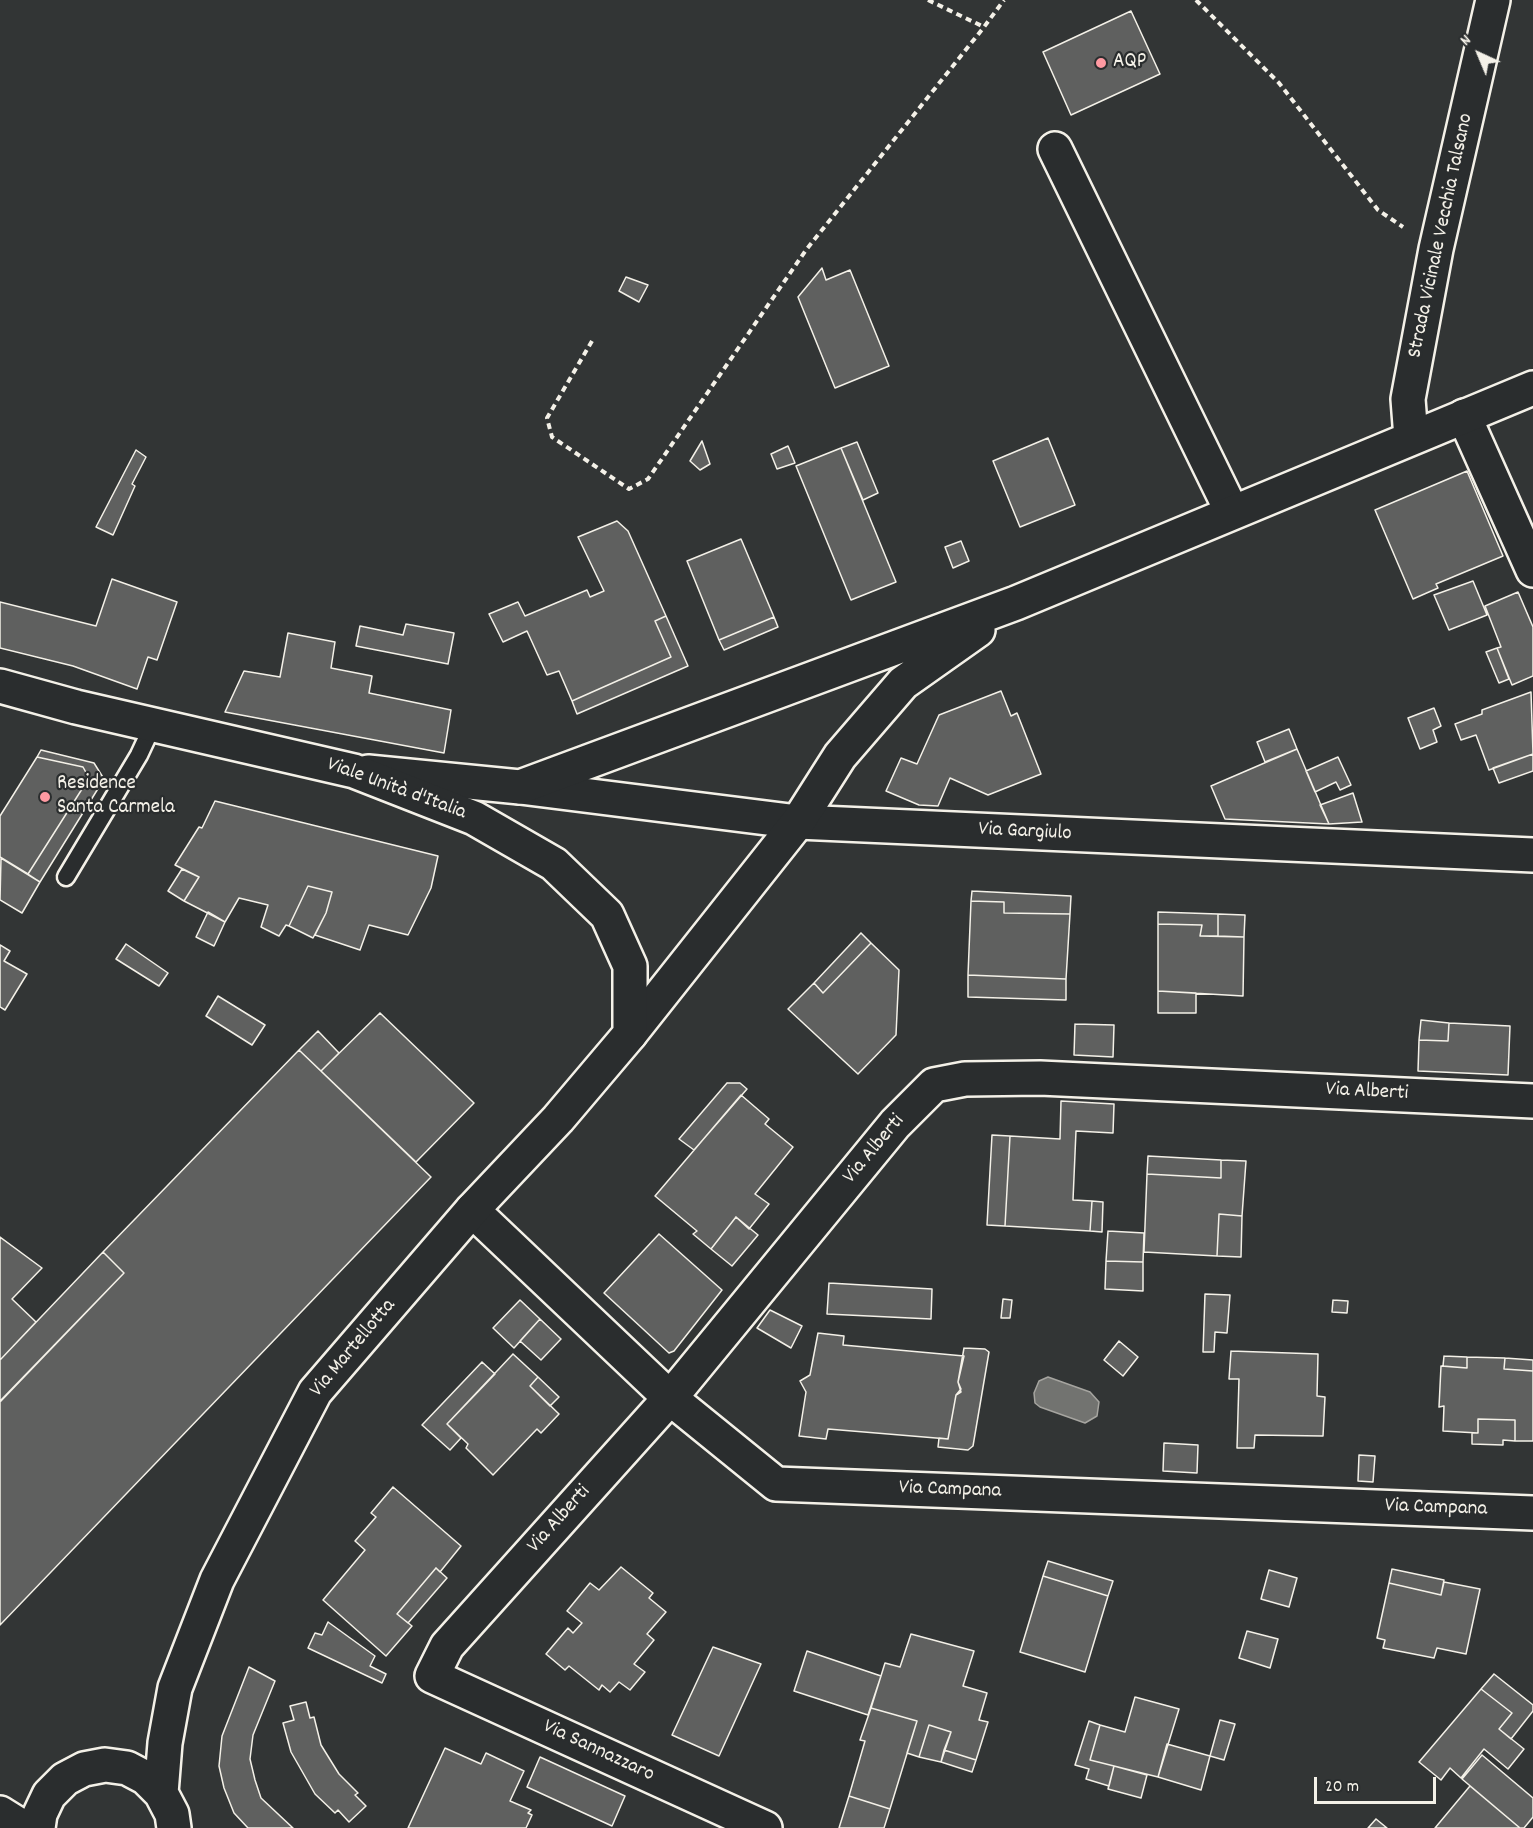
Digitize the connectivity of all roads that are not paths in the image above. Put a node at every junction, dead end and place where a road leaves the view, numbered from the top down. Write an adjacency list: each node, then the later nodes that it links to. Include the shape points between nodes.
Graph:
1 (1493, 0): 5 (street, Strada Vicinale Vecchia Talsano, via 1436,249 1408,399)
2 (1055, 149): 6 (street)
3 (1533, 388): 4 (street)
4 (1464, 416): 5 (street); 7 (street)
5 (1411, 438): 6 (street)
6 (1233, 512): 8 (street)
7 (1533, 570)
8 (1016, 603): 12 (street); 13 (street, Via Martellotta, via 903,683 840,756)
9 (0, 686): 10 (street, Viale Unità d'Italia)
10 (153, 725): 11 (street, Viale Unità d'Italia); 15 (lane)
11 (354, 771): 12 (street, Via Gargiulo); 16 (street, Viale Unità d'Italia, via 474,818 554,864 608,915 630,966)
12 (520, 787): 13 (street, Via Gargiulo)
13 (798, 822): 14 (street, Via Gargiulo); 16 (street, Via Martellotta)
14 (1533, 855)
15 (66, 877)
16 (630, 1035): 18 (street, Via Martellotta)
17 (1533, 1101): 19 (street, Via Alberti, via 1040,1077 965,1079 934,1086 895,1124)
18 (472, 1210): 19 (street, Via Campana); 23 (street, Via Martellotta, via 315,1392 217,1580 173,1699 165,1743)
19 (670, 1398): 20 (street, Via Campana, via 776,1484); 21 (street, Via Alberti, via 447,1646)
20 (1533, 1513)
21 (432, 1676): 26 (street, Via Sannazzaro)
22 (0, 1814): 24 (street)
23 (174, 1816): 25 (street, via 146,1778 127,1768 105,1765 84,1769 64,1779 49,1794)
24 (24, 1828)
25 (38, 1828)
26 (765, 1828)

